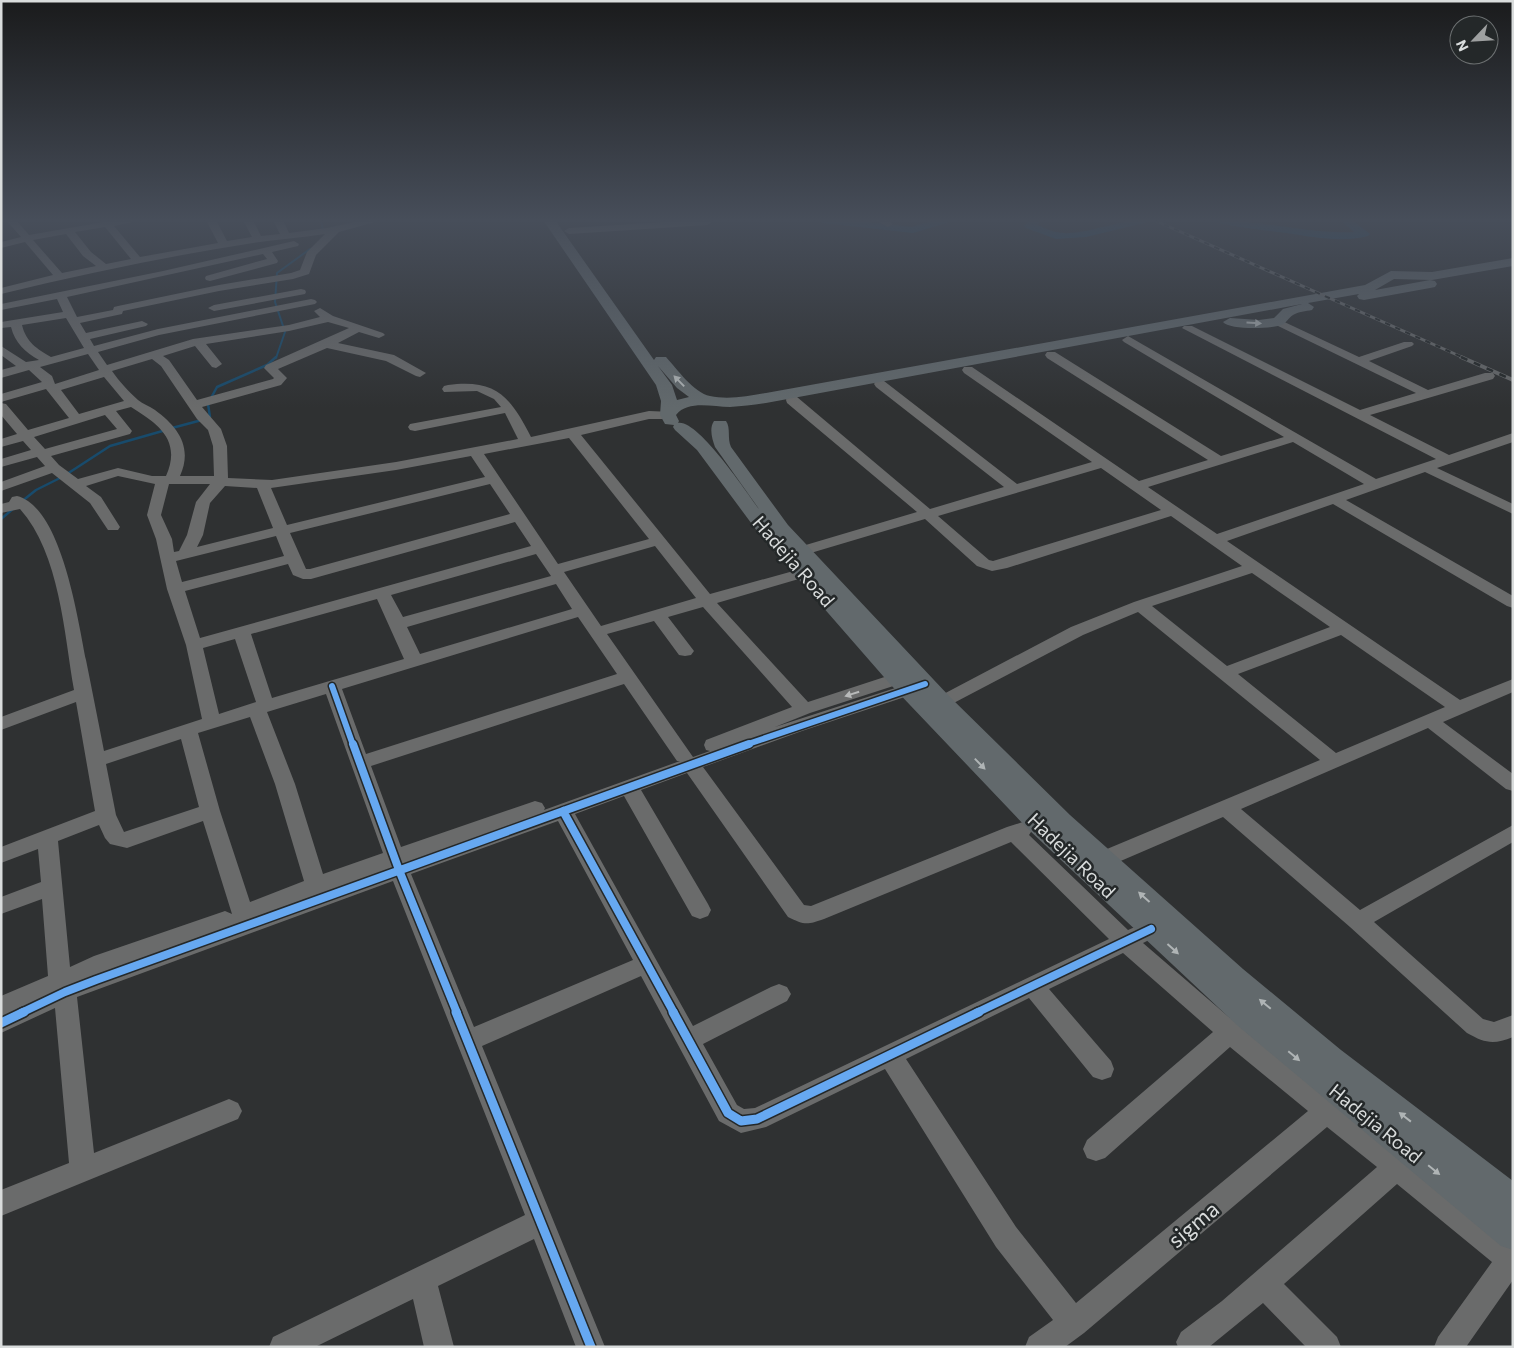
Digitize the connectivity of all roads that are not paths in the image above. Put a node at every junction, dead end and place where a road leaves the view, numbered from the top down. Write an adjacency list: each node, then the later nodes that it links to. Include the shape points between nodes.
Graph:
1 (29, 283): 11 (street)
2 (118, 283): 10 (street)
3 (214, 283): 12 (street)
4 (249, 283): 12 (street)
5 (294, 283): 13 (street)
6 (599, 283): 65 (main road, via 664,385)
7 (602, 283): 59 (main road, one-way to 7, via 670,372)
8 (1380, 283): 15 (main road)
9 (1428, 283): 15 (main road)
10 (112, 284): 14 (street); 20 (street)
11 (3, 288)
12 (219, 288): 18 (street); 20 (street)
13 (302, 292): 16 (street); 17 (street)
14 (61, 296): 19 (street); 24 (street)
15 (1335, 298): 26 (main road, via 1288,312); 59 (main road, via 766,398)
16 (278, 302): 17 (street); 18 (street); 23 (street)
17 (311, 302): 25 (street)
18 (232, 305): 21 (street); 23 (street)
19 (1, 307)
20 (118, 311): 24 (street); 29 (street)
21 (200, 311)
22 (183, 315): 29 (street)
23 (240, 315): 34 (street)
24 (71, 318): 27 (street); 33 (street)
25 (328, 318): 30 (street); 36 (street)
26 (1278, 322): 31 (main road, one-way to 26, via 1226,322); 44 (street)
27 (16, 323): 28 (street); 43 (street, via 25,346)
28 (1, 325)
29 (126, 327): 33 (street); 34 (street)
30 (358, 328): 32 (street); 37 (street)
31 (1188, 328): 35 (main road); 64 (street)
32 (379, 334)
33 (84, 336): 40 (street)
34 (134, 338): 40 (street); 41 (street)
35 (1128, 340): 42 (main road); 71 (street)
36 (198, 342): 41 (street); 45 (street)
37 (325, 344): 49 (street, via 390,358); 61 (street, via 270,368 281,380)
38 (1408, 344): 44 (street)
39 (1, 349): 46 (street)
40 (91, 349): 43 (street); 47 (street)
41 (152, 354): 47 (street); 61 (street, via 165,363)
42 (1051, 355): 48 (main road); 78 (street)
43 (48, 360): 46 (street)
44 (1358, 361): 55 (street)
45 (216, 364)
46 (27, 366): 50 (street); 53 (street, via 48,379)
47 (106, 370): 53 (street); 58 (street)
48 (968, 370): 52 (main road); 80 (street)
49 (420, 373)
50 (1, 374)
51 (1489, 376): 55 (street)
52 (880, 384): 57 (main road); 90 (street)
53 (50, 387): 56 (street); 66 (street)
54 (448, 389): 62 (street, via 474,386 489,389)
55 (1427, 394): 64 (street)
56 (1, 398)
57 (792, 400): 67 (main road, via 747,410); 95 (street)
58 (133, 402): 63 (street); 84 (street, via 151,413 174,436 178,445 177,470)
59 (706, 402): 65 (main road, via 679,405); 67 (main road, via 724,409 727,414)
60 (1, 407): 70 (street)
61 (203, 409): 85 (street, via 220,446)
62 (508, 409): 68 (street); 72 (street)
63 (108, 410): 66 (street); 76 (street, via 127,435)
64 (1360, 414): 77 (street)
65 (673, 418): 67 (main road, via 697,429); 69 (street, via 650,415); 105 (main road, Hadejia Road, via 703,447 766,531)
66 (77, 420): 70 (street)
67 (723, 422): 105 (main road, Hadejia Road, via 720,440 723,447)
68 (415, 427)
69 (572, 433): 72 (street); 100 (street)
70 (25, 436): 74 (street); 76 (street)
71 (1294, 438): 78 (street); 87 (street)
72 (526, 441): 75 (street)
73 (1509, 442): 77 (street)
74 (1, 443)
75 (475, 451): 83 (street); 86 (street, via 396,466)
76 (40, 453): 79 (street); 82 (street)
77 (1447, 459): 81 (street)
78 (1220, 461): 88 (street)
79 (1, 463)
80 (1103, 463): 88 (street); 90 (street)
81 (1425, 467): 87 (street); 93 (street)
82 (64, 476): 84 (street, via 118,472); 89 (street); 97 (street, via 96,500)
83 (494, 479): 96 (street); 98 (street)
84 (167, 480): 85 (street); 103 (street, via 154,515)
85 (221, 481): 86 (street); 102 (street, via 203,502 195,535)
86 (262, 484): 98 (street)
87 (1374, 484): 91 (street)
88 (1137, 486): 94 (street)
89 (1, 487)
90 (1015, 489): 95 (street)
91 (1333, 498): 99 (street); 111 (street)
92 (11, 505): 127 (street, via 29,508 51,547 63,583)
93 (1513, 510)
94 (1173, 511): 95 (street, via 992,566 983,563); 99 (street)
95 (929, 515): 105 (street)
96 (519, 516): 101 (street); 104 (street, via 311,574 299,572)
97 (113, 527)
98 (282, 530): 102 (street); 104 (street)
99 (1215, 540): 106 (street)
100 (657, 541): 107 (street); 110 (street)
101 (540, 548): 107 (street); 109 (street)
102 (186, 553): 103 (street)
103 (169, 558): 108 (street)
104 (294, 558): 108 (street)
105 (804, 562): 110 (street); 124 (main road, Hadejia Road)
106 (1254, 567): 112 (street); 116 (street)
107 (557, 574): 113 (street); 115 (street)
108 (175, 589): 119 (street)
109 (382, 592): 115 (street); 117 (street)
110 (707, 601): 114 (street); 131 (street)
111 (1513, 602)
112 (1140, 605): 122 (street); 128 (street, via 1077,631)
113 (582, 611): 118 (street); 121 (street)
114 (658, 615): 118 (street); 120 (street)
115 (398, 624): 121 (street)
116 (1342, 628): 122 (street); 130 (street)
117 (241, 631): 119 (street); 129 (street)
118 (598, 632): 123 (street)
119 (194, 645): 133 (street)
120 (685, 651)
121 (414, 661): 125 (street)
122 (1225, 673): 138 (street)
123 (629, 676): 137 (street); 139 (street)
124 (912, 681): 128 (main road, Hadejia Road); 131 (street, one-way to 131); 137 (street, via 795,727); 146 (main road, Hadejia Road, one-way to 146)
125 (332, 686): 129 (street); 139 (street)
126 (1512, 686): 130 (street)
127 (83, 693): 134 (street); 136 (street)
128 (942, 702): 151 (main road, Hadejia Road)
129 (261, 707): 133 (street); 153 (street)
130 (1459, 708): 132 (street)
131 (804, 710): 137 (street)
132 (1430, 720): 138 (street); 140 (street)
133 (212, 722): 135 (street)
134 (1, 724)
135 (188, 731): 136 (street); 143 (street)
136 (96, 760): 145 (street)
137 (687, 761): 141 (street); 147 (street, via 796,911 806,916); 152 (street)
138 (1334, 761): 142 (street)
139 (360, 763): 152 (street)
140 (1513, 784)
141 (629, 787): 144 (street); 156 (street)
142 (1225, 807): 151 (street); 158 (street)
143 (210, 811): 145 (street, via 119,841); 157 (street)
144 (563, 811): 152 (street); 161 (street)
145 (106, 815): 149 (street)
146 (1037, 823): 147 (street); 159 (main road, Hadejia Road)
147 (1014, 832): 160 (street)
148 (1513, 832): 158 (street)
149 (47, 837): 150 (street); 154 (street)
150 (1, 855)
151 (1102, 860): 178 (main road, Hadejia Road, one-way to 151, via 1331,1059)
152 (397, 864): 153 (street); 162 (street); 170 (street)
153 (316, 885): 157 (street)
154 (51, 887): 155 (street); 162 (street)
155 (1, 906)
156 (700, 910)
157 (243, 914): 162 (street, via 102,963)
158 (1358, 920): 168 (street, via 1475,1026 1488,1033 1499,1033)
159 (1151, 929): 160 (street); 167 (main road, Hadejia Road, one-way to 167)
160 (1125, 941): 163 (street); 167 (street)
161 (646, 964): 169 (street); 170 (street)
162 (63, 986): 165 (street); 166 (street); 177 (street)
163 (1033, 986): 171 (street); 172 (street)
164 (780, 994): 169 (street)
165 (1, 1007)
166 (1, 1023)
167 (1239, 1025): 173 (main road, Hadejia Road); 175 (street)
168 (1513, 1025)
169 (688, 1040): 171 (street, via 728,1113 741,1121 757,1119)
170 (467, 1041): 180 (street)
171 (890, 1055): 184 (street, via 1006,1237)
172 (1102, 1069)
173 (1335, 1105): 176 (main road, Hadejia Road); 184 (street, sigma)
174 (229, 1110): 177 (street)
175 (1096, 1149)
176 (1405, 1161): 181 (main road, Hadejia Road); 183 (street)
177 (83, 1171): 179 (street)
178 (1513, 1201)
179 (1, 1203)
180 (540, 1222): 182 (street); 188 (street)
181 (1512, 1253): 191 (street)
182 (422, 1280): 186 (street); 187 (street)
183 (1264, 1284): 185 (street); 190 (street)
184 (1074, 1323): 189 (street, sigma)
185 (1191, 1342)
186 (284, 1347)
187 (439, 1347)
188 (590, 1347)
189 (1039, 1347)
190 (1327, 1347)
191 (1448, 1347)

